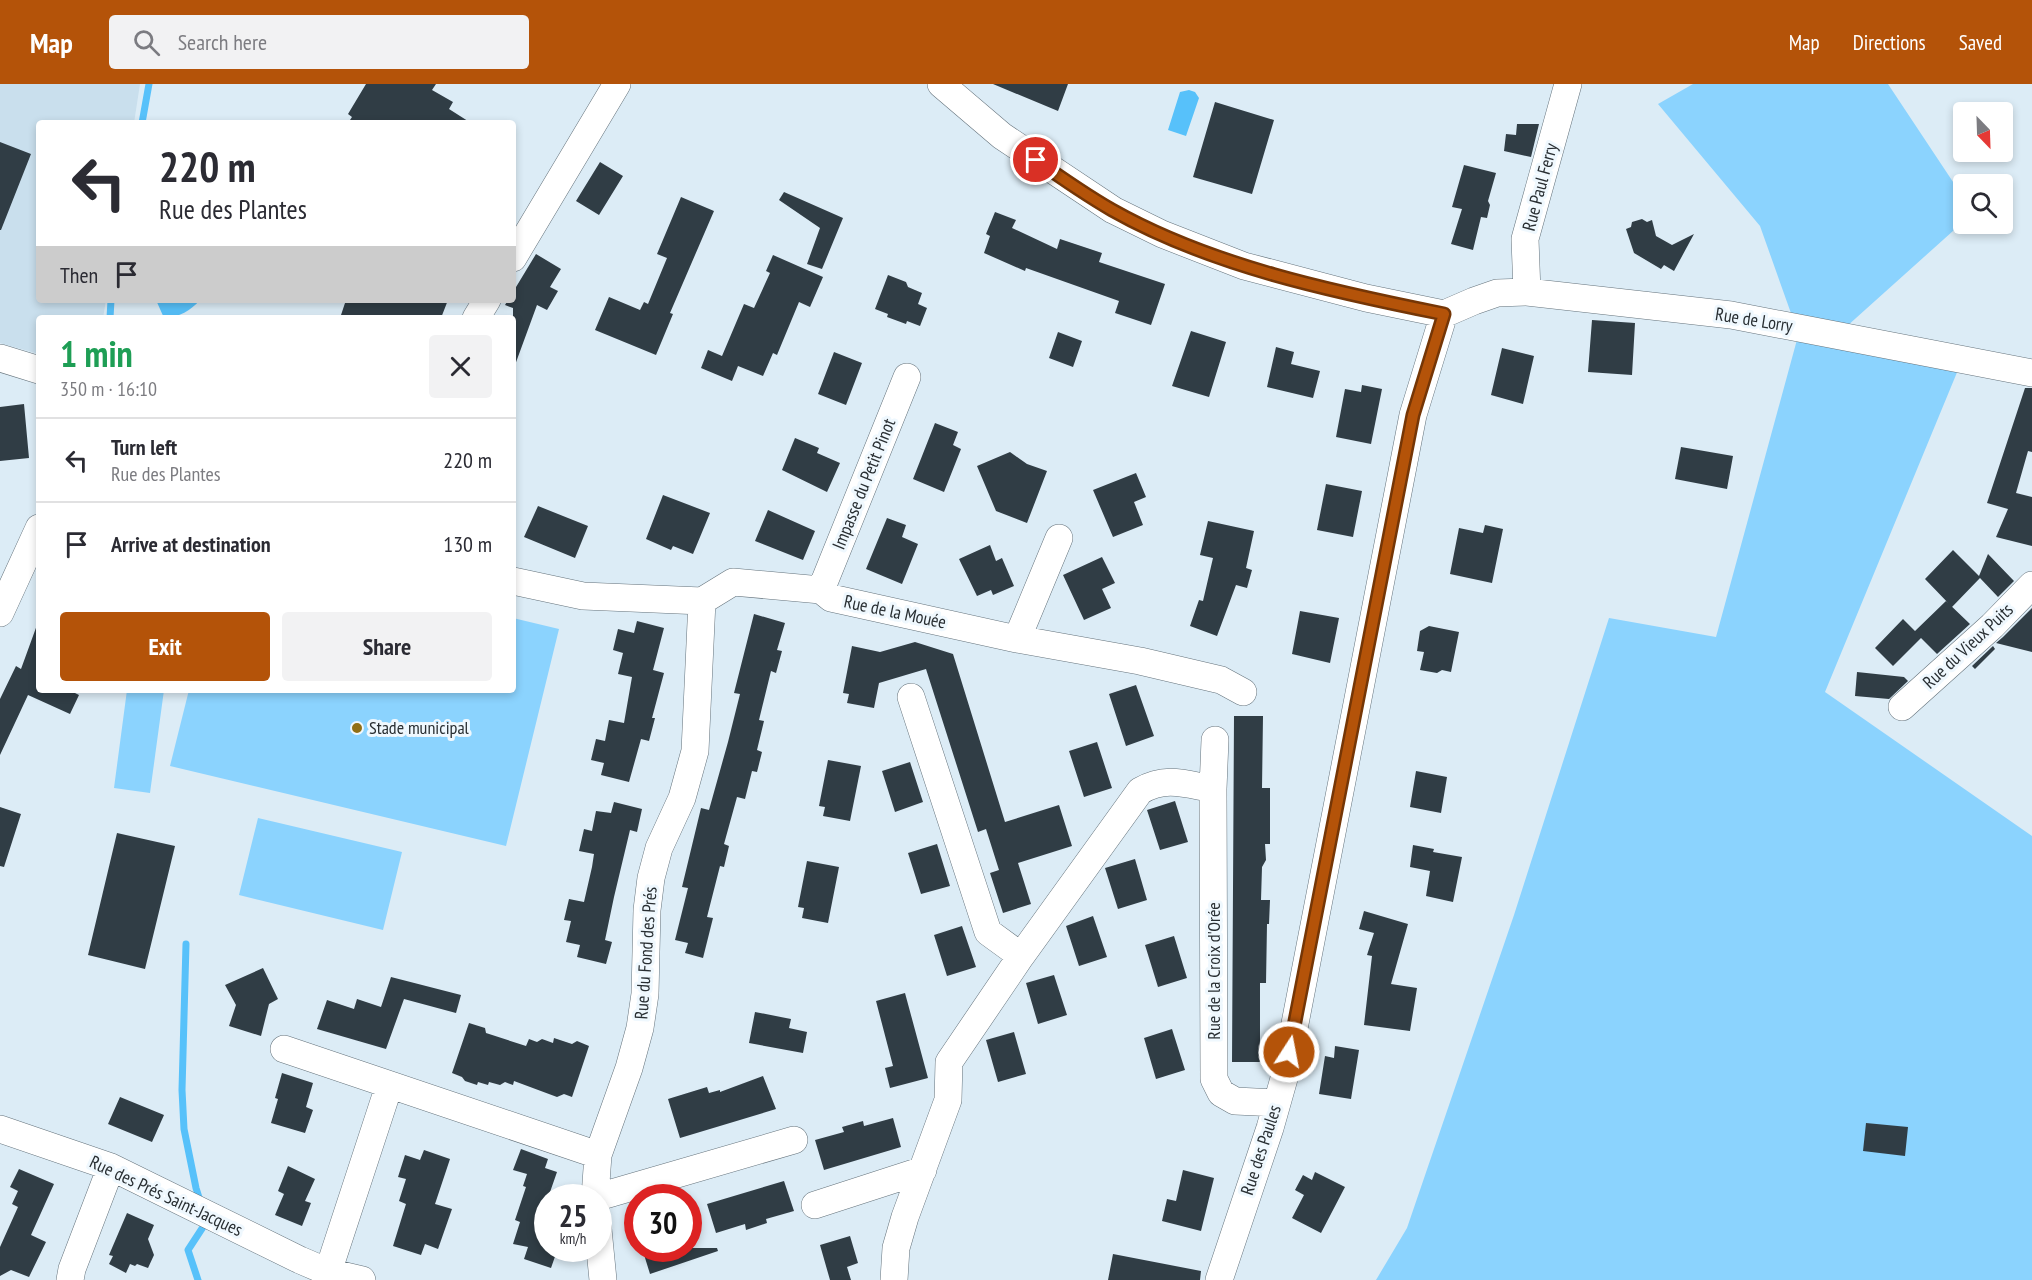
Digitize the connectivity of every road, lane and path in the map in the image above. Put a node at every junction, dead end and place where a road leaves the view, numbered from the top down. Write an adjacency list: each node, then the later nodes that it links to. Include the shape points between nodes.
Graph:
1 (616, 84): 4 (street)
2 (941, 84): 6 (street, via 1002,136 1050,170 1113,210 1162,234 1255,269)
3 (1568, 84): 5 (street, Rue Paul Ferry, via 1525,239)
4 (516, 253)
5 (1527, 292): 6 (street, Rue de Lorry, via 1497,293); 9 (street, Rue de Lorry, via 1731,315)
6 (1444, 314): 27 (street, Rue des Paules, via 1413,415)
7 (0, 358): 8 (street)
8 (36, 369)
9 (2032, 373)
10 (907, 377): 15 (street, Impasse du Petit Pinot)
11 (36, 535): 17 (street)
12 (1059, 538): 18 (street)
13 (516, 582): 16 (street, via 583,596)
14 (2032, 585): 21 (street, Rue du Vieux Puits)
15 (821, 590): 16 (street, Rue de la Mouée, via 733,582); 18 (street, Rue de la Mouée, via 831,598)
16 (702, 601): 30 (street, Rue du Fond des Prés, via 694,751 682,798 659,848 651,878 640,1028)
17 (0, 613)
18 (1017, 639): 19 (street, Rue de la Mouée, via 1221,680)
19 (1243, 692)
20 (911, 697): 24 (street, via 988,932)
21 (1902, 706)
22 (1215, 740): 23 (street, Rue de la Croix d'Orée)
23 (1213, 789): 24 (street, via 1170,781 1153,783 1140,791); 27 (street, Rue de la Croix d'Orée, via 1214,1079 1221,1093 1235,1101)
24 (1021, 956): 32 (street, via 949,1062 948,1100)
25 (284, 1049): 26 (street)
26 (389, 1086): 30 (street); 37 (street)
27 (1277, 1103): 42 (street, Rue des Paules)
28 (0, 1129): 31 (street, Rue des Prés Saint-Jacques)
29 (794, 1140): 34 (street, Rue du Fond des Prés)
30 (598, 1155): 33 (street, Rue du Fond des Prés)
31 (111, 1167): 37 (street, Rue des Prés Saint-Jacques); 38 (street)
32 (923, 1170): 35 (street); 41 (street, via 896,1248)
33 (597, 1184)
34 (612, 1192)
35 (815, 1205)
36 (601, 1262): 40 (street)
37 (328, 1272): 39 (street, Rue des Prés Saint-Jacques)
38 (70, 1280)
39 (362, 1280)
40 (603, 1280)
41 (894, 1280)
42 (1219, 1280)

